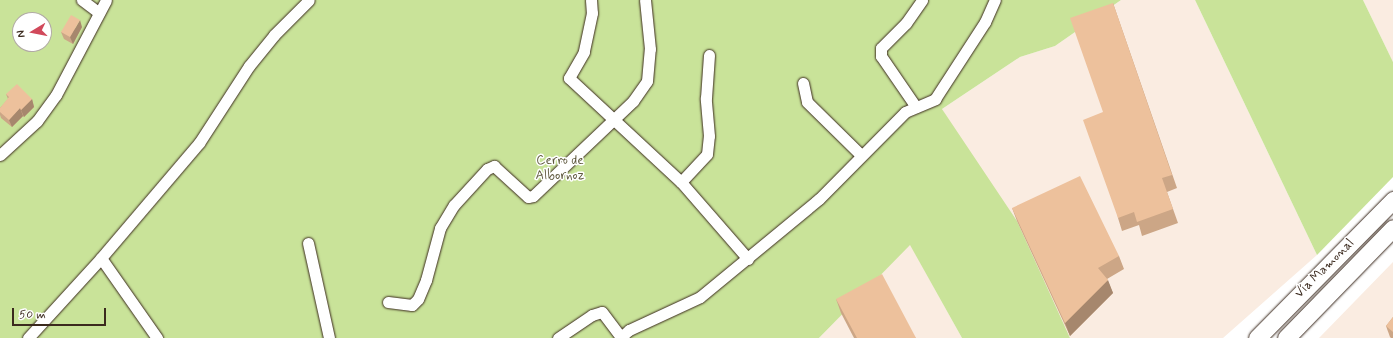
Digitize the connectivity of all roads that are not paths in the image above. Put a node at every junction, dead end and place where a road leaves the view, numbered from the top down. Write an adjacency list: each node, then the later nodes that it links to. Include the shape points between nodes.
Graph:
1 (82, 0): 8 (street)
2 (106, 0): 8 (street)
3 (309, 0): 19 (street, via 274,35 249,66 199,143)
4 (591, 0): 12 (street, via 592,13 584,52 569,78)
5 (645, 0): 12 (street, via 650,49 647,81 633,101)
6 (922, 0): 11 (street, via 906,23 881,48 881,56)
7 (995, 0): 11 (street, via 935,99)
8 (99, 13): 13 (street, via 56,95 36,121)
9 (709, 55): 15 (street, via 706,98 708,154)
10 (803, 83): 14 (street, via 808,102)
11 (916, 107): 14 (street, via 905,112)
12 (613, 119): 15 (street); 21 (street, via 533,196 528,197 494,166 487,169 454,205 440,228 426,280 418,299 412,305)
13 (0, 155)
14 (861, 155): 20 (street, via 819,199)
15 (681, 182): 20 (street)
16 (1393, 200): 27 (main road, Vía Mamonal)
17 (1393, 228): 28 (main road, Vía Mamonal)
18 (308, 243): 24 (street)
19 (101, 258): 22 (street); 23 (street)
20 (748, 258): 26 (street, via 700,297 629,330)
21 (388, 302)
22 (28, 338)
23 (156, 338)
24 (329, 338)
25 (558, 338): 26 (street, via 592,315 602,312)
26 (621, 338)
27 (1257, 338)
28 (1286, 338)

